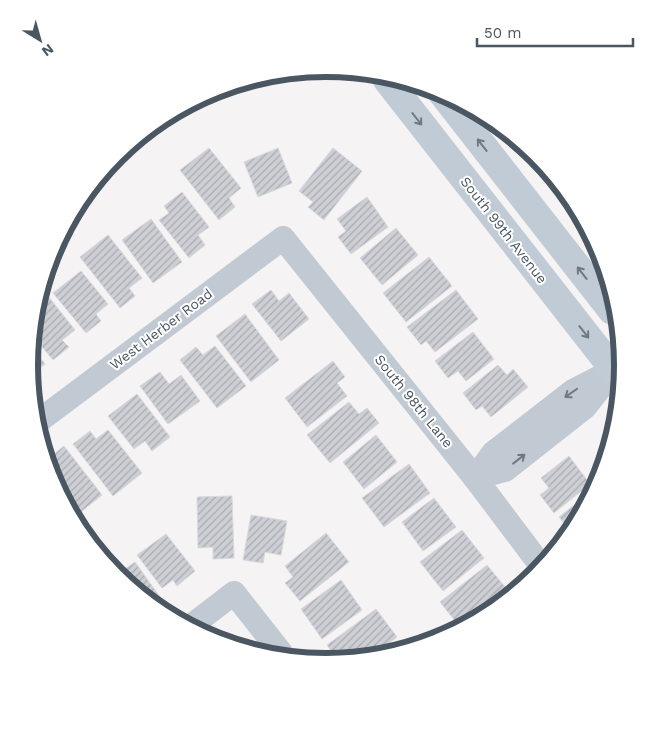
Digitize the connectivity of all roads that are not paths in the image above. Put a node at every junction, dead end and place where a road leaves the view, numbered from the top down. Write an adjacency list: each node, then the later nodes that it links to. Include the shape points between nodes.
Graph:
1 (391, 85): 5 (main road, South 99th Avenue, one-way to 5)
2 (452, 106): 4 (main road, one-way to 2)
3 (282, 238): 7 (street, West Herber Road); 8 (street, South 98th Lane)
4 (608, 306)
5 (614, 364)
6 (614, 375): 8 (street, via 585,407 505,470)
7 (42, 418)
8 (475, 478): 9 (street, South 98th Lane)
9 (538, 562)
10 (195, 623): 11 (street, via 234,593)
11 (279, 650)

